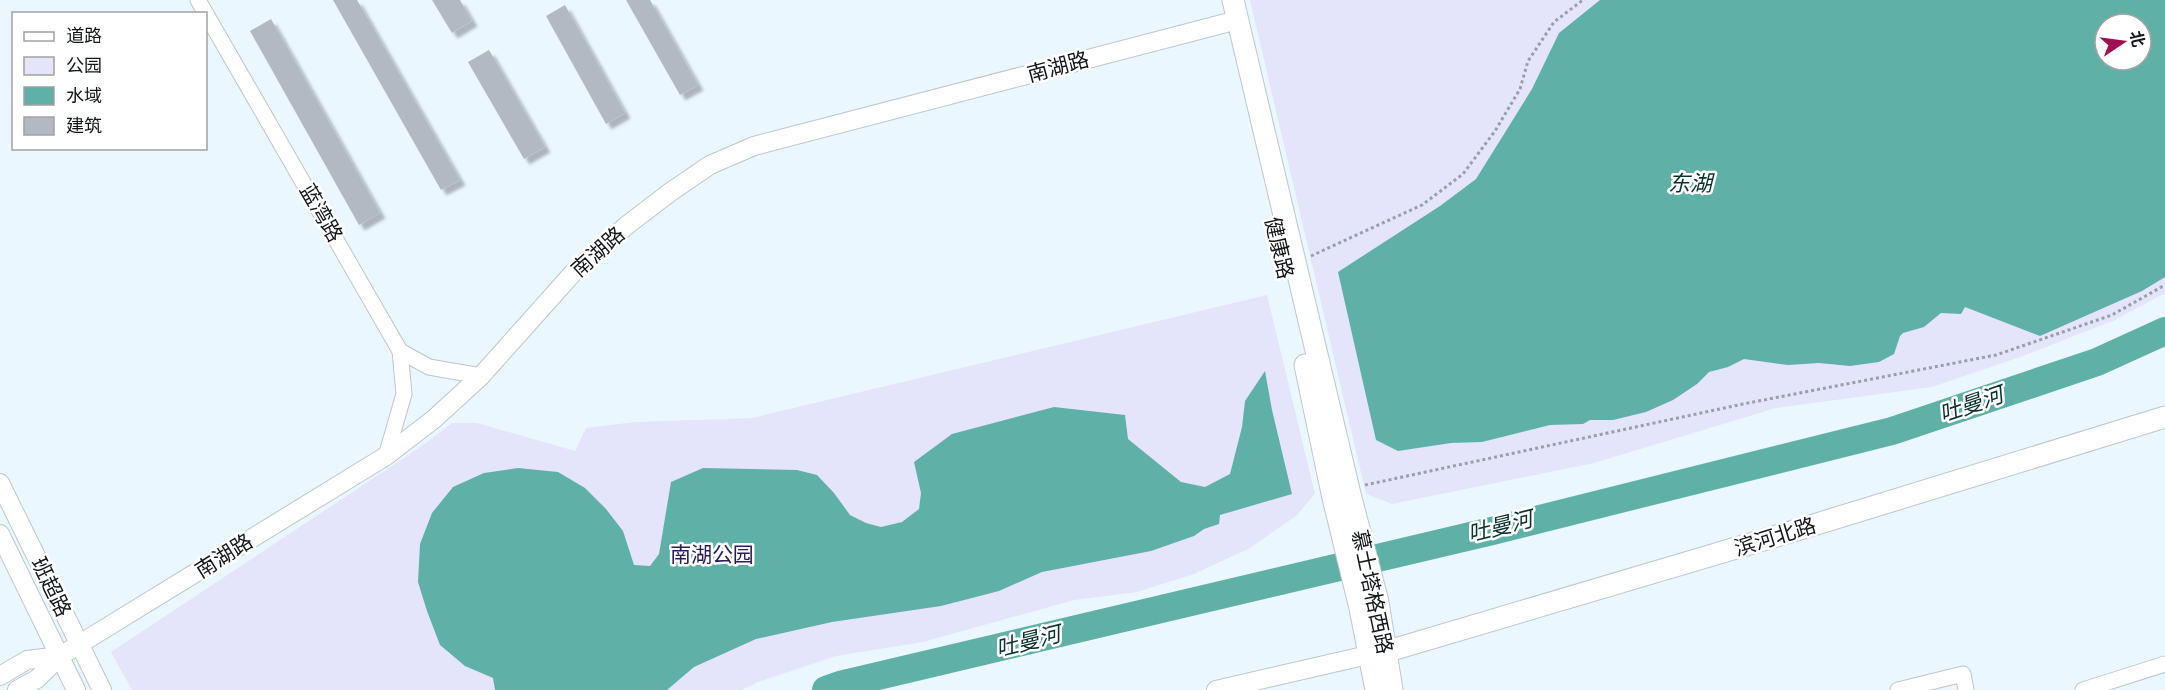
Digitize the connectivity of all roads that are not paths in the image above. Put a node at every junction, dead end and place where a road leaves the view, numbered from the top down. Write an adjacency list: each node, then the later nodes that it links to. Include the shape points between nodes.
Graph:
1 (1221, 0): 4 (main road, 健康路)
2 (1233, 0): 10 (main road, 健康路, via 1296,264)
3 (207, 16): 5 (street, 蓝湾路)
4 (1226, 23): 6 (street, 南湖路, via 754,146 710,165 626,226 573,273); 10 (main road, 健康路, via 1290,291)
5 (400, 351): 6 (street, via 429,367); 8 (street, via 404,394)
6 (481, 376): 8 (street, 南湖路)
7 (2165, 417): 13 (main road, 滨河北路, via 1796,531)
8 (386, 456): 12 (street, 南湖路)
9 (0, 483): 12 (street, 班超路)
10 (1344, 493): 13 (main road, 慕士塔格西路)
11 (0, 534): 14 (street, 班超路)
12 (80, 645): 14 (street, 南湖路); 19 (street, 班超路)
13 (1376, 653): 20 (street); 21 (main road, 慕士塔格西路); 22 (main road, 慕士塔格西路)
14 (60, 656): 16 (street, 南湖路, via 27,660); 17 (street, 南湖路, via 37,679); 18 (street, 班超路)
15 (2165, 664): 25 (street)
16 (0, 676)
17 (17, 690)
18 (76, 690)
19 (102, 690)
20 (1216, 690)
21 (1376, 690)
22 (1392, 690)
23 (1899, 690): 24 (street, via 1963,674)
24 (1966, 690)
25 (2083, 690)

